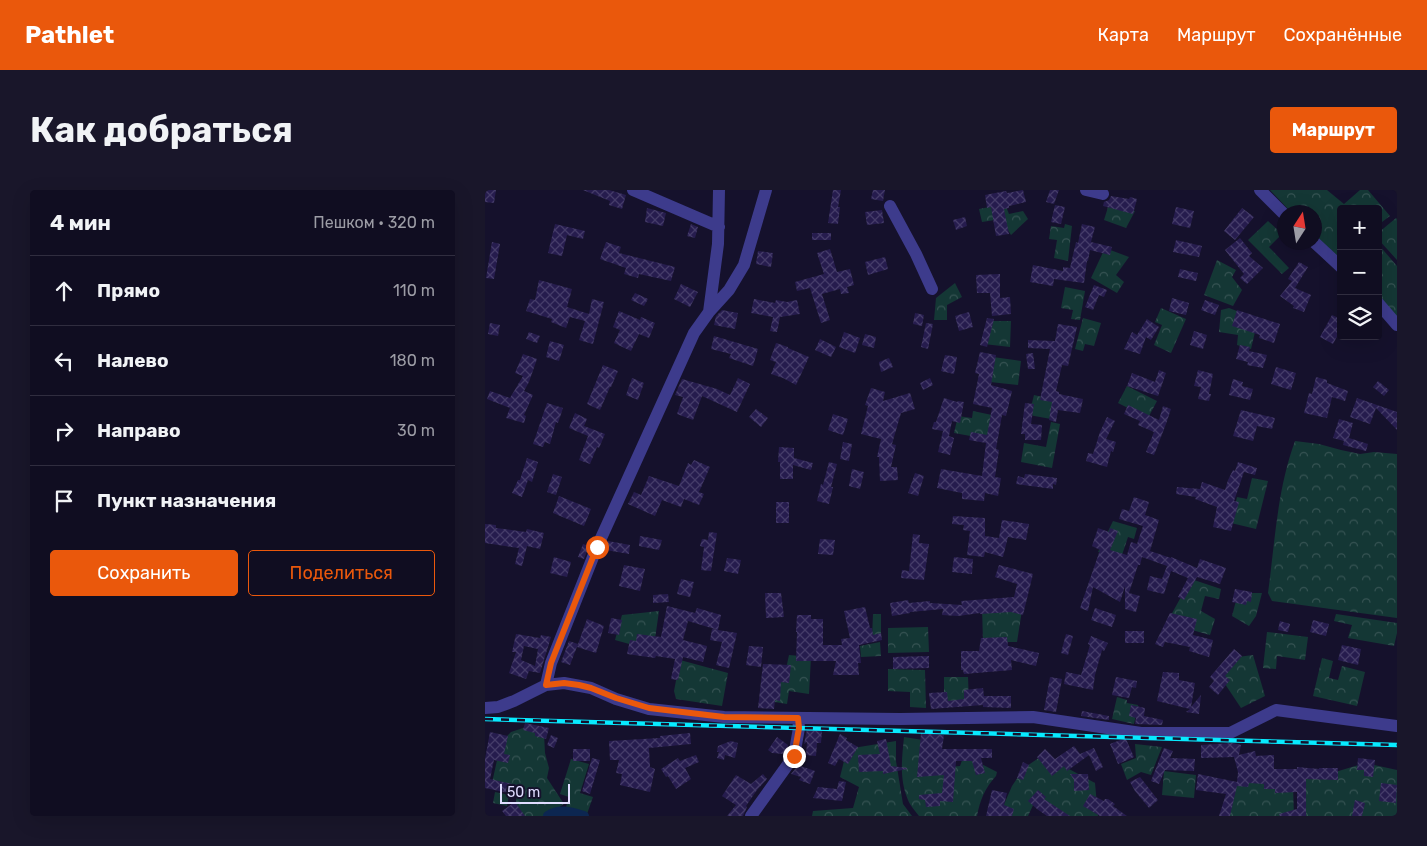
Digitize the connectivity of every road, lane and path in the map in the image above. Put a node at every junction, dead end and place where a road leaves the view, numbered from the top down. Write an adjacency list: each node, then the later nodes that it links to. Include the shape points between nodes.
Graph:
1 (633, 190): 9 (street)
2 (719, 190): 9 (street)
3 (766, 190): 14 (street, via 744,265 729,290)
4 (1086, 190): 6 (street)
5 (1260, 190): 8 (street)
6 (1103, 194)
7 (890, 206): 12 (street)
8 (1277, 206)
9 (719, 227): 14 (street)
10 (1322, 249): 11 (street)
11 (1337, 263)
12 (932, 290)
13 (1382, 308): 15 (street)
14 (709, 312): 16 (street, via 690,341 597,547 551,663)
15 (1397, 325)
16 (546, 685): 17 (street, via 515,701); 18 (street, via 579,685 649,708 724,717)
17 (485, 708)
18 (798, 718): 19 (street, via 1033,717 1141,733 1231,733 1275,710); 20 (street, via 794,756)
19 (1397, 726)
20 (751, 816)

